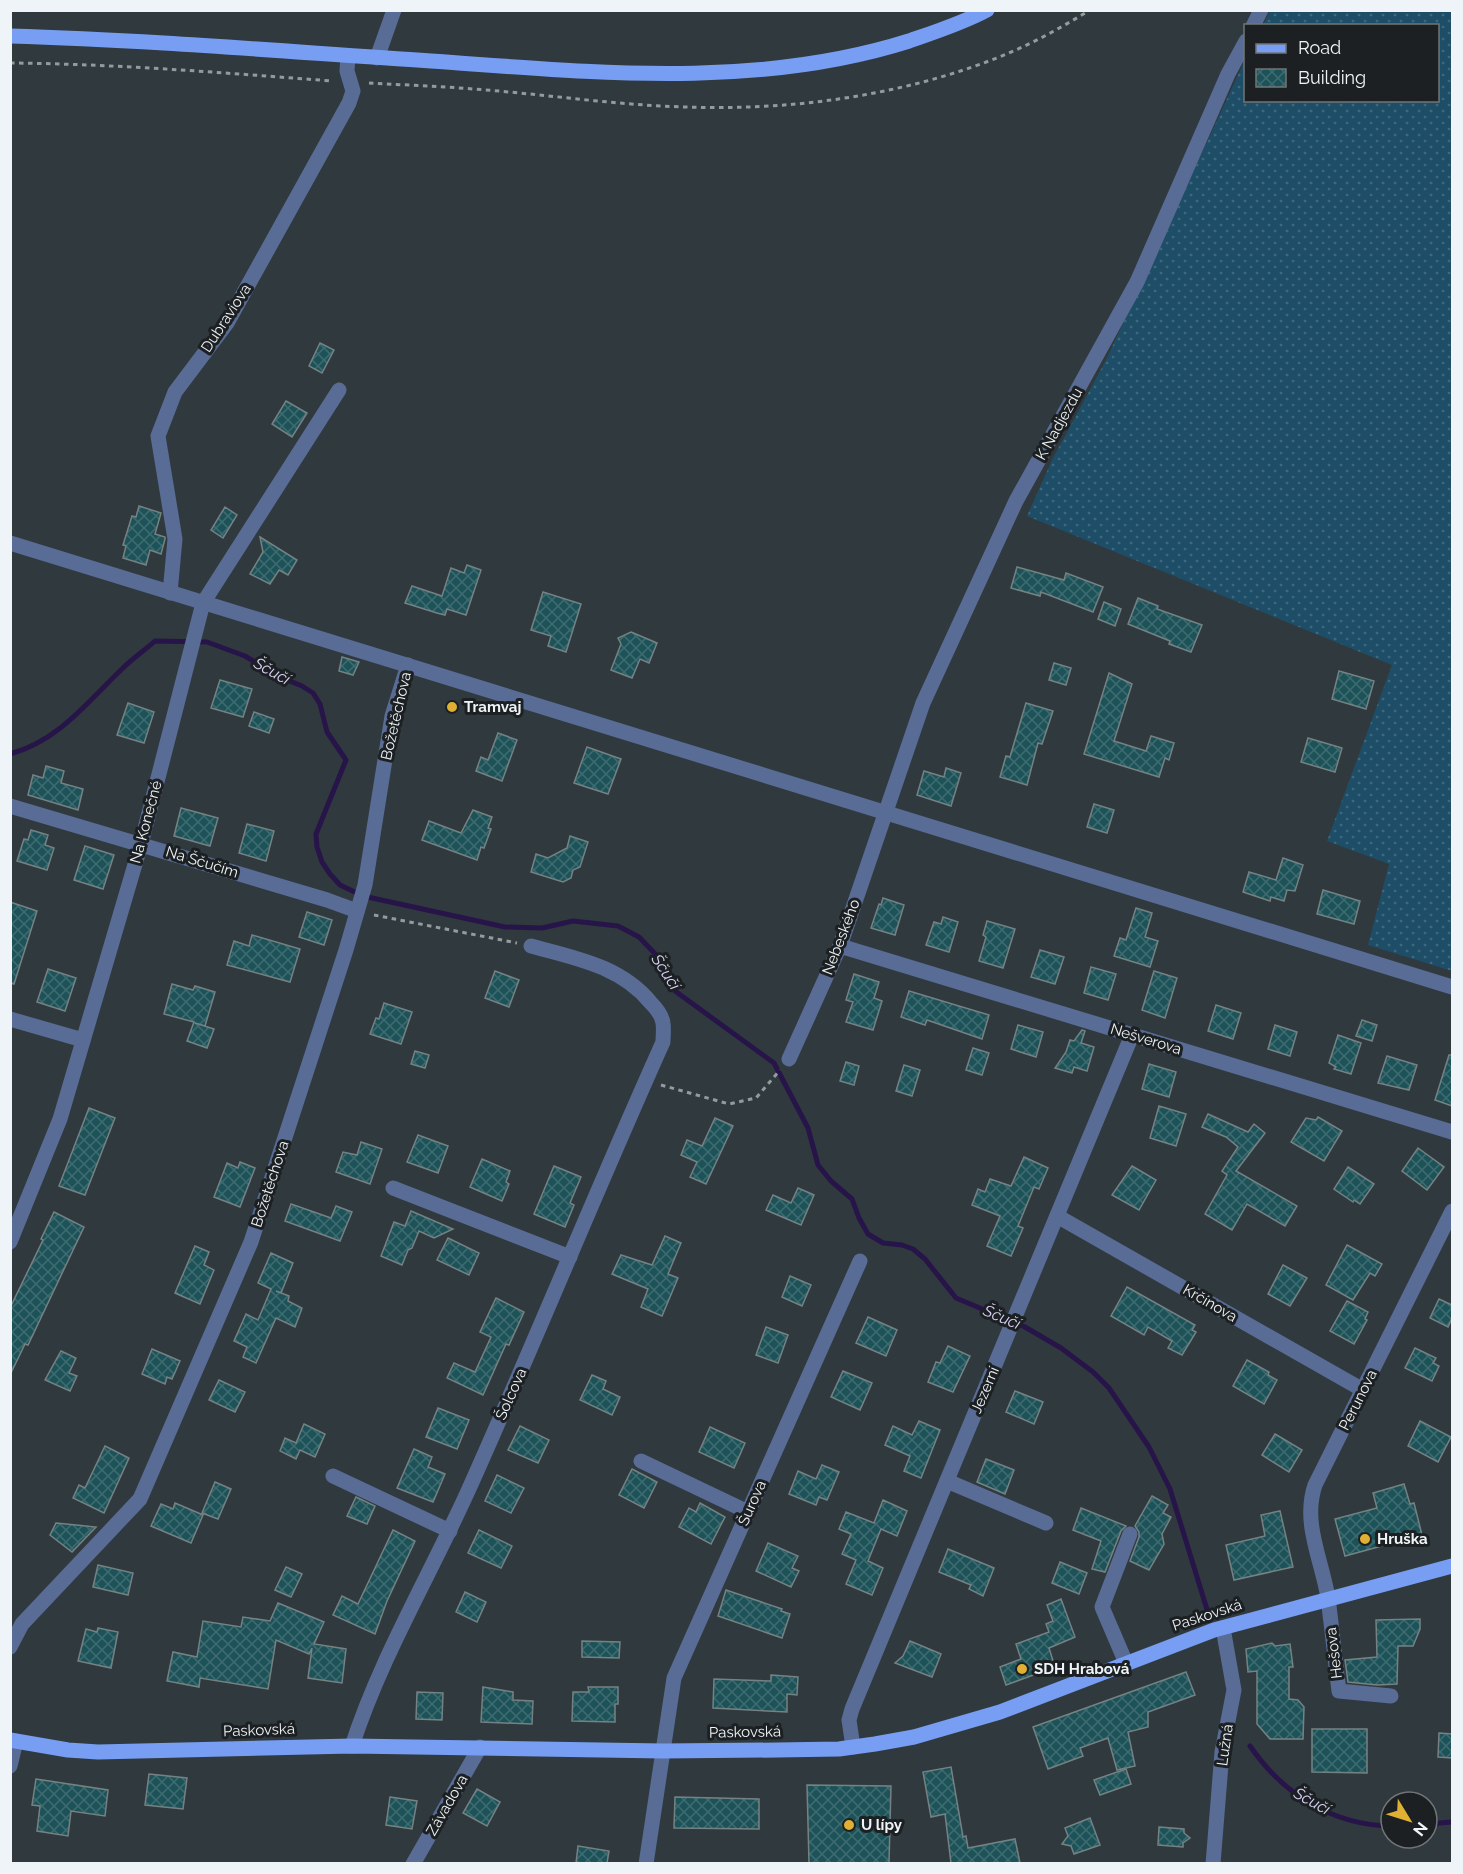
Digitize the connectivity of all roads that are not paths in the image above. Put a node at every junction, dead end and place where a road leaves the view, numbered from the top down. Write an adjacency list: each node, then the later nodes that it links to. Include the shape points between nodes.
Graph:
1 (394, 10): 8 (street)
2 (987, 10): 8 (main road, via 879,50 823,63 713,74)
3 (1261, 10): 4 (street)
4 (1254, 24)
5 (10, 36): 7 (main road)
6 (1244, 43): 15 (street, K Nadjezdu, via 1137,282 1012,510 923,703)
7 (348, 56): 8 (main road); 11 (street, Dubraviova, via 347,71 353,91 349,103 227,323 175,392 158,436 175,539)
8 (377, 58)
9 (339, 390): 12 (street, Na Konečné)
10 (10, 543): 11 (street)
11 (170, 593): 12 (street)
12 (203, 603): 13 (street); 16 (street, Na Konečné)
13 (408, 665): 15 (street); 17 (street, Božetěchova, via 392,716)
14 (10, 806): 16 (street, Na Ščučím)
15 (885, 813): 19 (street, Nebeského); 20 (street)
16 (141, 844): 17 (street, Na Ščučím); 23 (street, Na Konečné)
17 (358, 910): 43 (street, Božetěchova, via 251,1242 140,1498 22,1624)
18 (531, 946): 30 (street, Šolcova, via 599,965 620,975 640,989 663,1022 663,1042)
19 (840, 946): 22 (street, Nešverova); 24 (street, Nebeského)
20 (1452, 987)
21 (10, 1019): 23 (street)
22 (1132, 1035): 25 (street, Nešverova); 28 (street, Jezerní)
23 (83, 1040): 29 (street, Na Konečné, via 60,1119)
24 (789, 1059)
25 (1452, 1132)
26 (393, 1188): 30 (street)
27 (1452, 1211): 32 (street, Perunova)
28 (1057, 1216): 32 (street, Krčínova); 35 (street, Jezerní)
29 (10, 1242)
30 (570, 1257): 38 (street, Šolcova)
31 (861, 1261): 36 (street, Šurova)
32 (1363, 1390): 41 (street, Perunova, via 1310,1499 1310,1527)
33 (641, 1461): 36 (street)
34 (333, 1476): 38 (street)
35 (947, 1481): 37 (street); 49 (street, Jezerní, via 852,1709 849,1720)
36 (748, 1512): 50 (street, Šurova, via 674,1678)
37 (1046, 1522)
38 (450, 1531): 47 (street, Šolcova, via 365,1706)
39 (1130, 1534): 44 (street, via 1102,1607)
40 (1452, 1566): 41 (main road, Paskovská)
41 (1328, 1599): 42 (main road, Paskovská); 45 (street, Hešova, via 1339,1691)
42 (1223, 1628): 44 (main road, Paskovská); 54 (street, Lužná, via 1234,1690 1222,1752)
43 (10, 1647)
44 (1126, 1663): 49 (main road, Paskovská, via 970,1721 914,1737)
45 (1391, 1696)
46 (13, 1741): 47 (main road, Paskovská, via 98,1752); 51 (street)
47 (352, 1746): 48 (main road, Paskovská)
48 (480, 1747): 50 (main road, Paskovská); 52 (street, Závadova)
49 (853, 1747): 50 (main road, Paskovská)
50 (663, 1751): 53 (street)
51 (10, 1766)
52 (413, 1863)
53 (646, 1863)
54 (1213, 1863)

